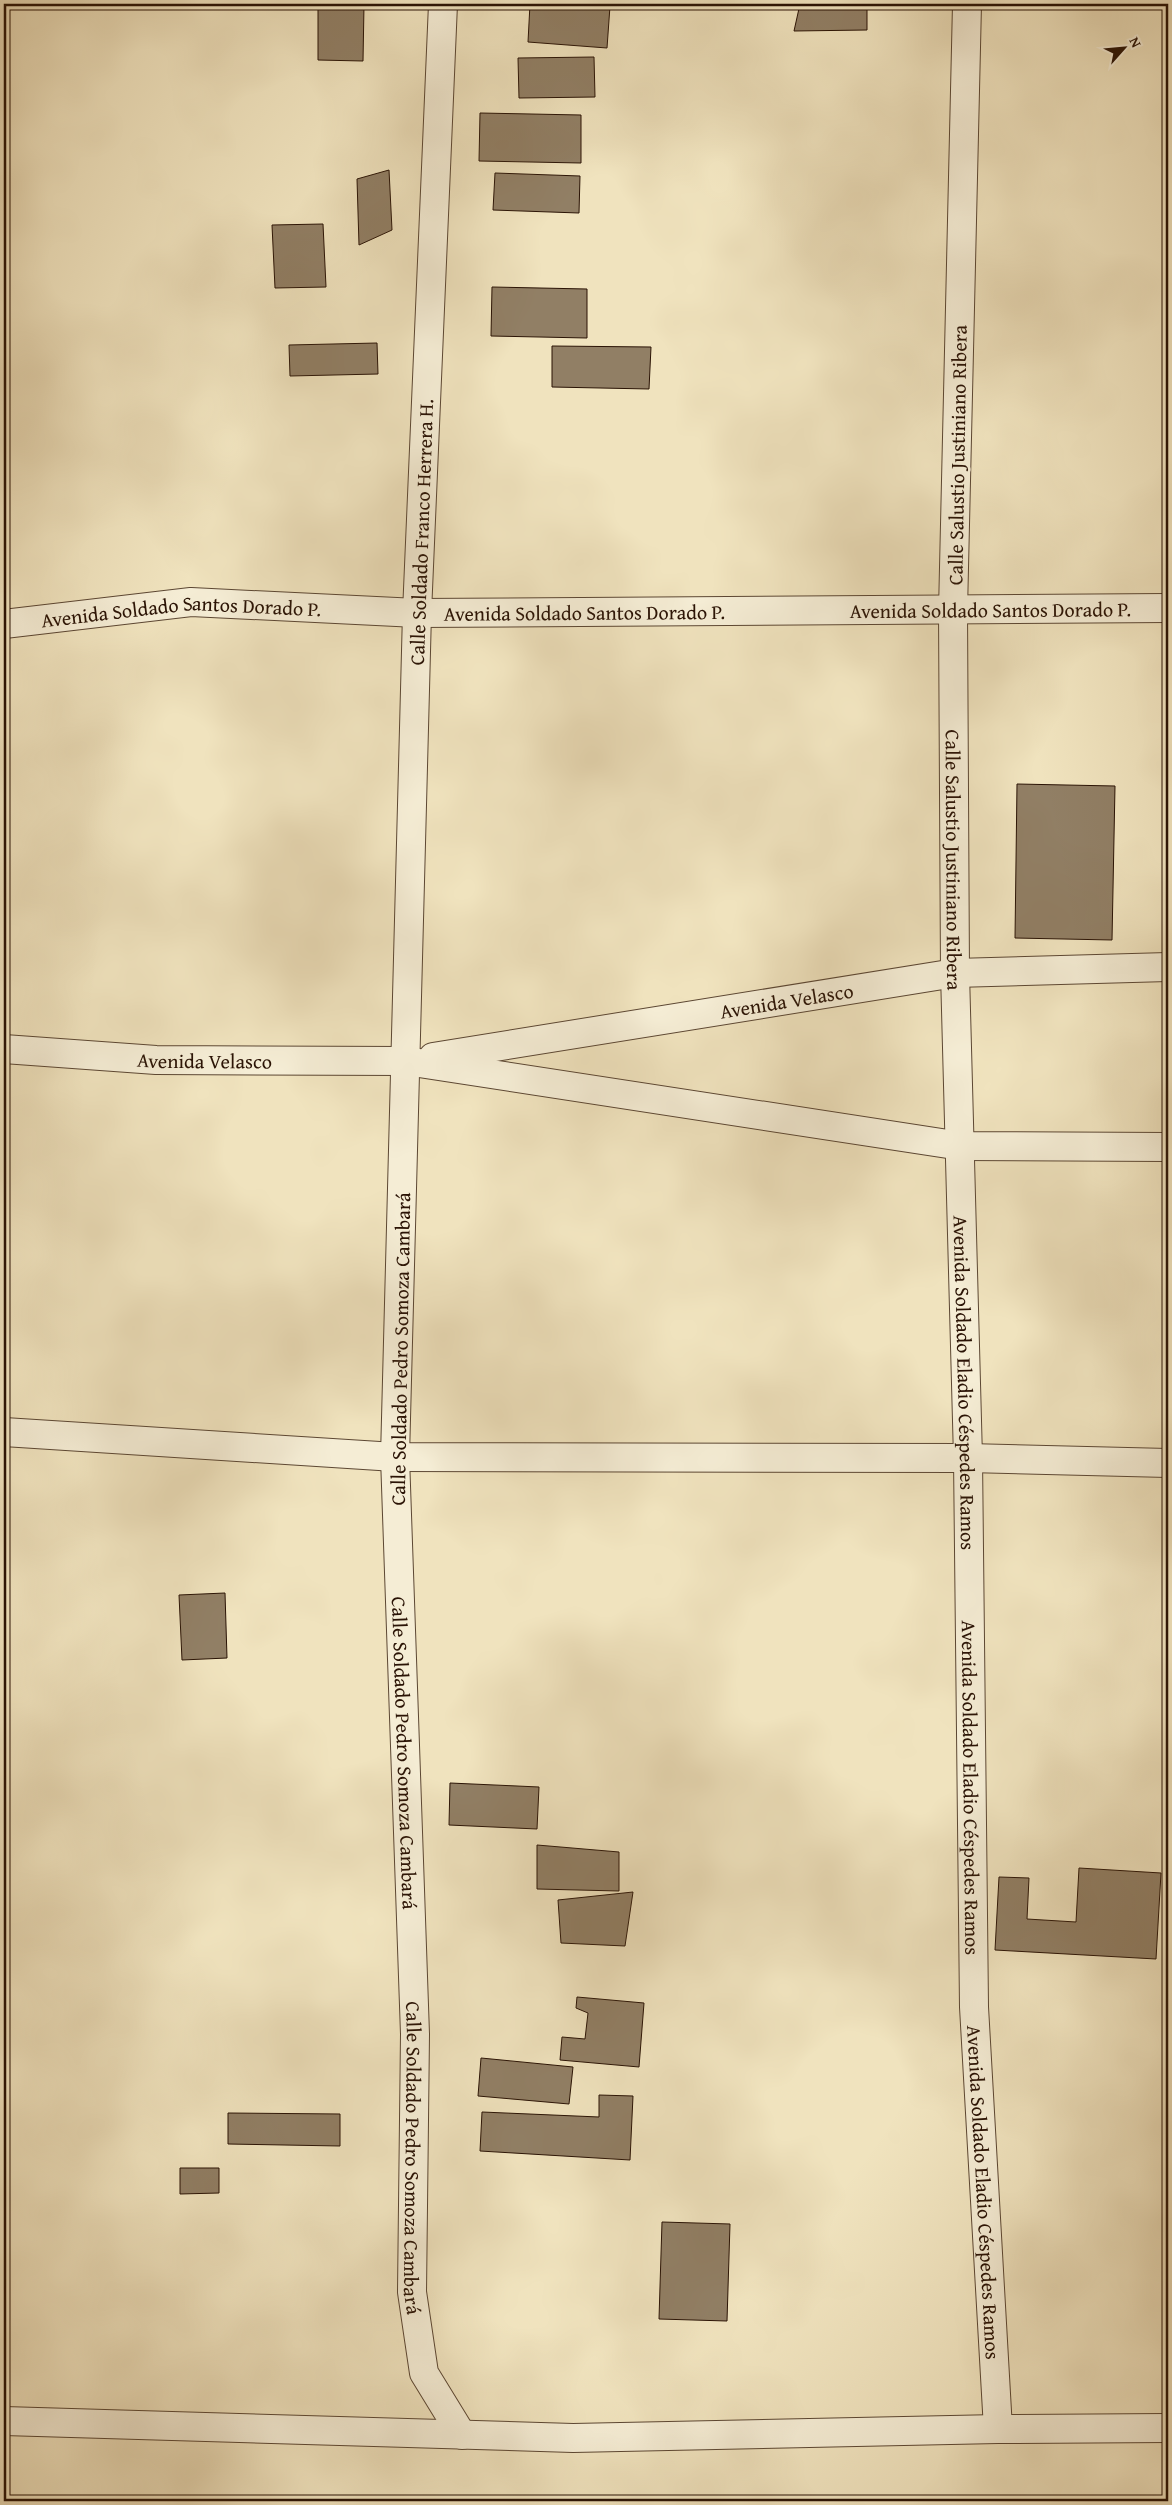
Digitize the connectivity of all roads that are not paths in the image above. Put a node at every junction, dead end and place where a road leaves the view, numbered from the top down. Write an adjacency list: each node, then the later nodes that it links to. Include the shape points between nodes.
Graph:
1 (442, 4): 5 (street, Calle Soldado Franco Herrera H.)
2 (967, 4): 4 (street, Calle Salustio Justiniano Ribera)
3 (1168, 608): 4 (street, Avenida Soldado Santos Dorado P.)
4 (953, 610): 5 (street, Avenida Soldado Santos Dorado P.); 8 (street, Calle Salustio Justiniano Ribera)
5 (417, 613): 6 (street, Avenida Soldado Santos Dorado P., via 191,602); 10 (street, Calle Soldado Franco Herrera H.)
6 (4, 624)
7 (1168, 967): 8 (street, Avenida Velasco)
8 (955, 973): 10 (street, Avenida Velasco); 11 (street, Calle Salustio Justiniano Ribera)
9 (4, 1049): 10 (street, Avenida Velasco, via 156,1060)
10 (406, 1061): 11 (street, Avenida Velasco); 14 (street, Calle Soldado Pedro Somoza Cambará)
11 (961, 1146): 12 (street, Avenida Velasco); 15 (street, Avenida Soldado Eladio Céspedes Ramos)
12 (1168, 1147)
13 (4, 1432): 14 (street)
14 (395, 1457): 15 (street); 20 (street, Calle Soldado Pedro Somoza Cambará, via 415,2034 412,2292 424,2373)
15 (968, 1458): 16 (street); 19 (street, Avenida Soldado Eladio Céspedes Ramos, via 974,2007)
16 (1168, 1463)
17 (4, 2421): 20 (street)
18 (1168, 2428): 19 (street)
19 (998, 2429): 20 (street, via 573,2438)
20 (462, 2435)

